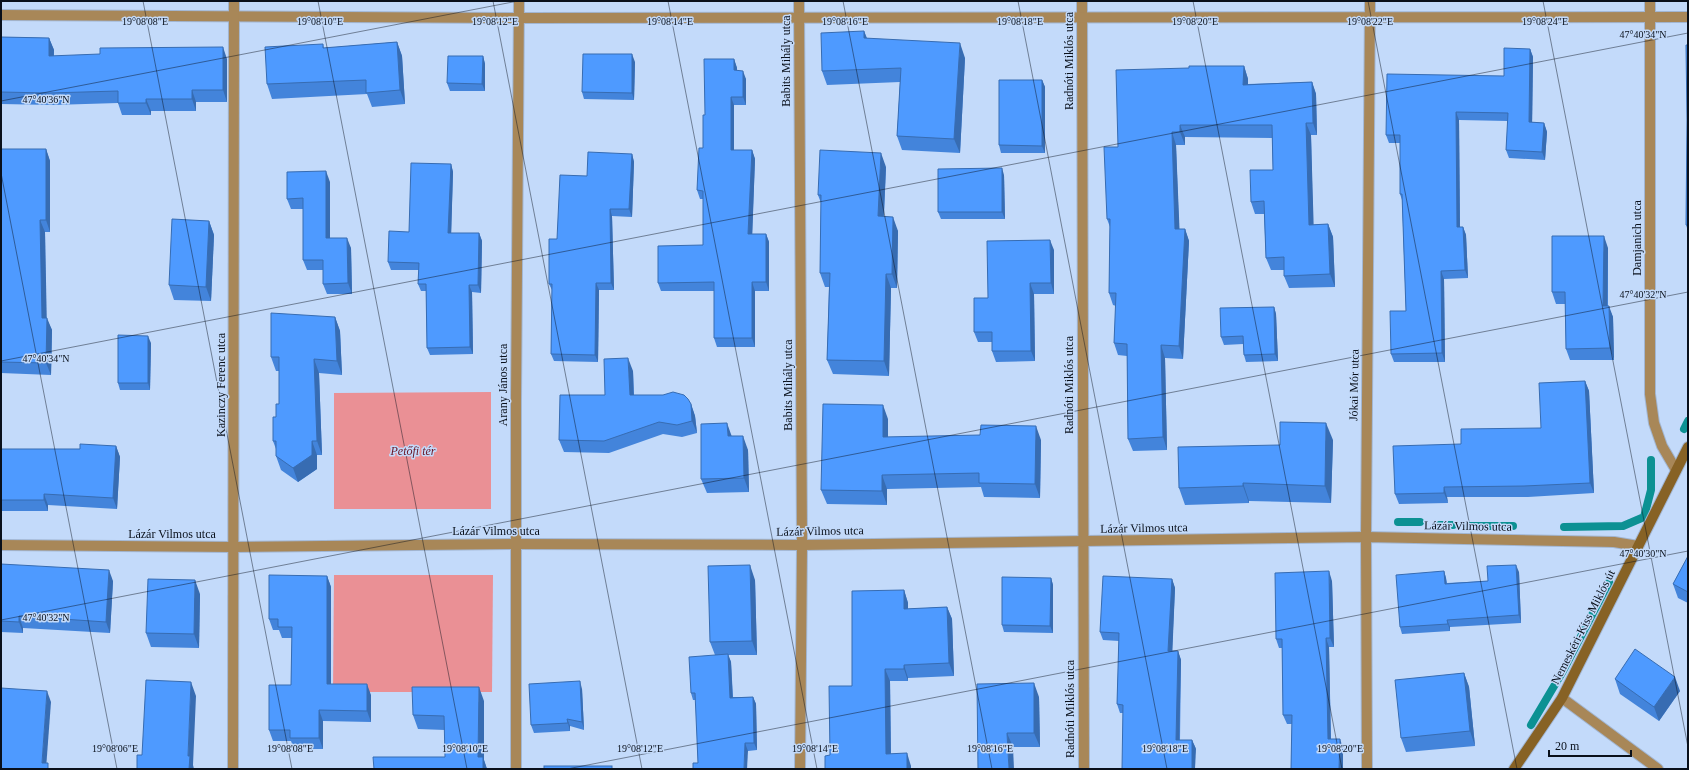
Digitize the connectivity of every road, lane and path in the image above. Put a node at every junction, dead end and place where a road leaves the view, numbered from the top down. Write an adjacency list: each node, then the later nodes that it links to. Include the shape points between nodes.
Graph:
1 (234, 1): 8 (street, Kazinczy Ferenc utca)
2 (519, 1): 12 (street, Arany János utca)
3 (799, 1): 13 (street, Babits Mihály utca)
4 (1082, 1): 14 (street, Radnóti Miklós utca)
5 (1370, 1): 9 (street, Jókai Mór utca)
6 (1650, 1): 10 (street, Damjanich utca)
7 (1, 15): 8 (street)
8 (234, 16): 12 (street); 23 (street, Kazinczy Ferenc utca)
9 (1370, 17): 10 (street); 14 (street); 17 (street, Jókai Mór utca)
10 (1650, 17): 11 (street); 16 (street, Damjanich utca, via 1650,394 1654,423 1662,446)
11 (1688, 17)
12 (520, 18): 13 (street); 19 (street, Arany János utca)
13 (799, 18): 14 (street); 21 (street, Babits Mihály utca)
14 (1082, 19): 18 (street, Radnóti Miklós utca)
15 (1688, 447): 16 (street, Nemeskéri-Kiss Miklós út)
16 (1676, 470): 22 (street, Nemeskéri-Kiss Miklós út)
17 (1366, 537): 18 (street, Lázár Vilmos utca); 22 (street, Lázár Vilmos utca, via 1614,542); 29 (street, Jókai Mór utca)
18 (1082, 542): 21 (street, Lázár Vilmos utca); 28 (street, Radnóti Miklós utca)
19 (516, 544): 21 (street, Lázár Vilmos utca); 23 (street, Lázár Vilmos utca); 26 (street, Arany János utca)
20 (1, 545): 23 (street, Lázár Vilmos utca)
21 (802, 545): 27 (street, Babits Mihály utca)
22 (1638, 546): 24 (street, Nemeskéri-Kiss Miklós út)
23 (234, 547): 25 (street, Kazinczy Ferenc utca)
24 (1562, 698): 30 (street, Nemeskéri-Kiss Miklós út); 31 (street)
25 (233, 769)
26 (516, 769)
27 (800, 769)
28 (1084, 769)
29 (1367, 769)
30 (1514, 769)
31 (1658, 769)

